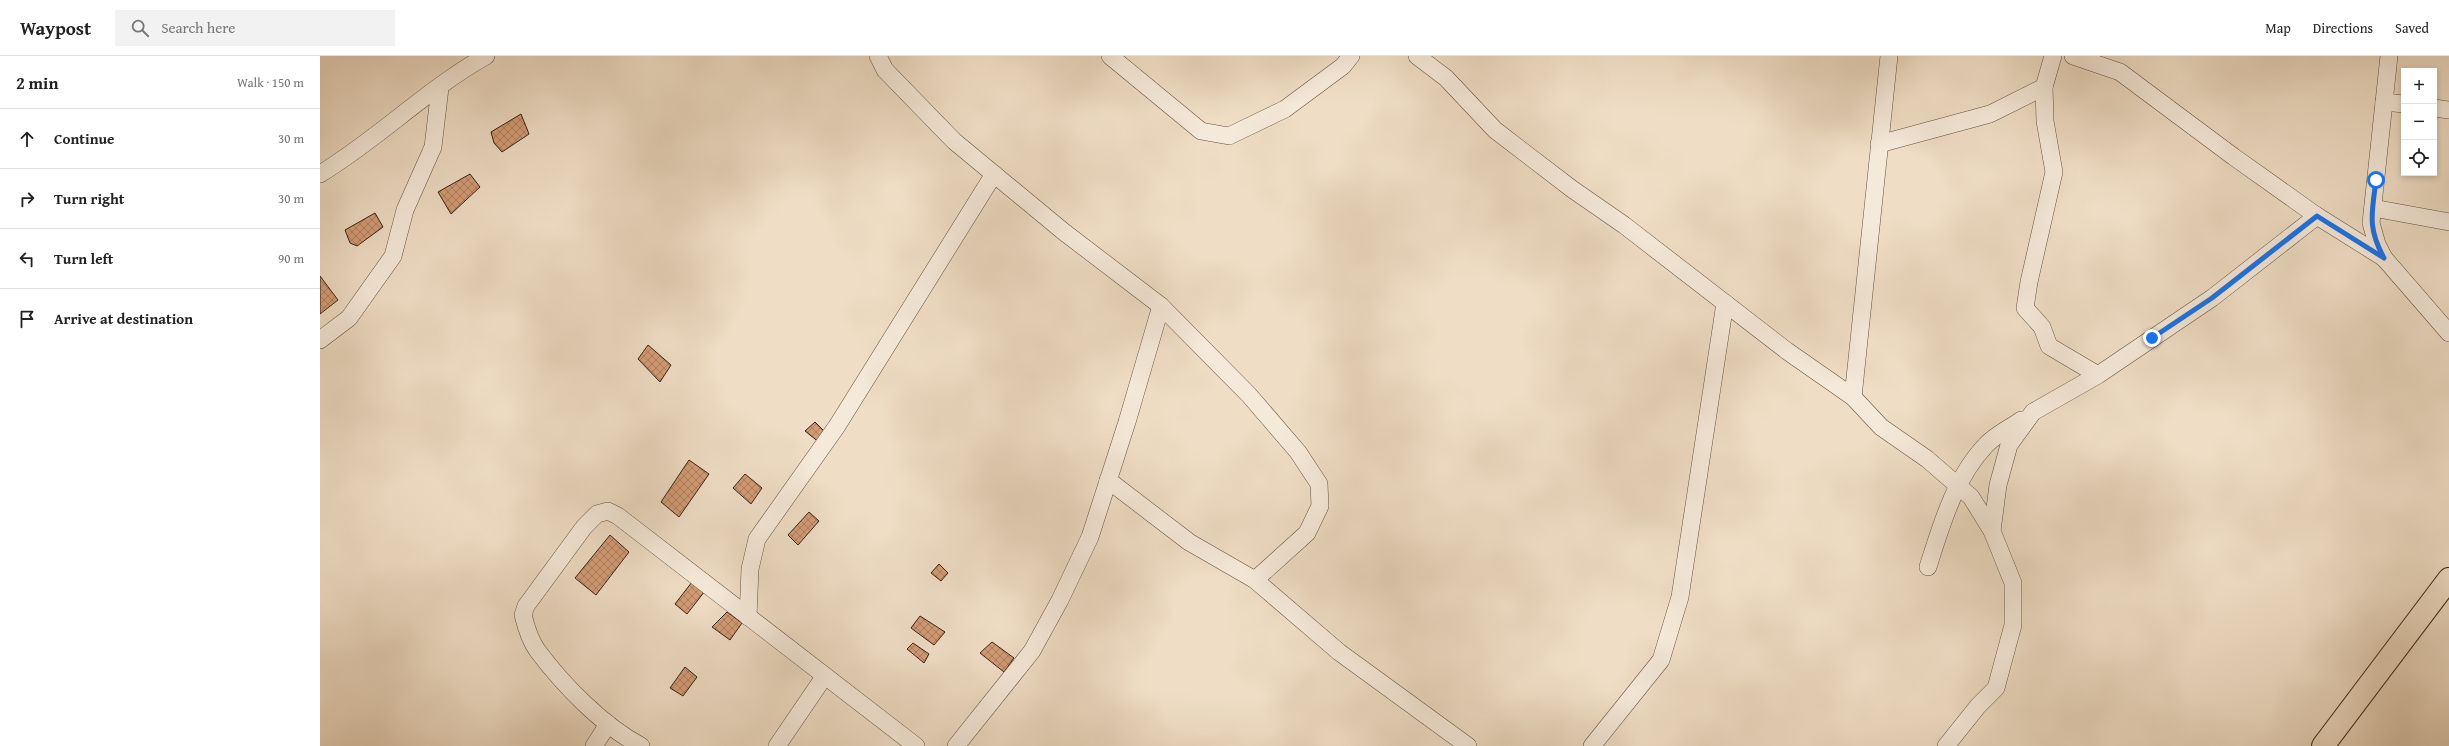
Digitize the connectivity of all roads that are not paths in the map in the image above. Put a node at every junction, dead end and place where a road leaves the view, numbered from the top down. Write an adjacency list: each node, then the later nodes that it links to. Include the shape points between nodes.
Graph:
1 (486, 56): 11 (street, via 467,66)
2 (878, 56): 18 (street, via 884,70 954,141)
3 (1110, 56): 4 (street, via 1201,131 1228,136 1285,109 1343,66)
4 (1351, 56)
5 (1417, 56): 23 (street, via 1446,78 1495,130)
6 (1889, 56): 16 (street)
7 (2053, 56): 10 (street)
8 (2073, 56): 20 (street, via 2120,72)
9 (2389, 56): 12 (street)
10 (2044, 87): 16 (street, via 1990,114); 27 (street, via 2045,120 2054,172 2025,308 2042,327 2049,346)
11 (440, 88): 17 (street); 26 (street, via 434,147 405,210 393,256 348,318)
12 (2384, 102): 13 (street); 19 (street)
13 (2401, 104)
14 (2437, 108): 15 (street)
15 (2449, 110)
16 (1879, 144): 28 (street)
17 (320, 174)
18 (994, 174): 24 (street, via 1064,232); 36 (street, via 837,426 757,539 750,569)
19 (2373, 208): 21 (street); 22 (street, via 2371,223)
20 (2317, 216): 22 (street); 27 (street, via 2212,298)
21 (2449, 222)
22 (2384, 258): 25 (street)
23 (1725, 303): 28 (street); 46 (street, via 1680,597 1662,660)
24 (1161, 306): 30 (street); 35 (street, via 1249,395 1298,452 1319,484 1320,506 1307,533)
25 (2449, 333)
26 (320, 340)
27 (2098, 375): 29 (street)
28 (1853, 397): 31 (street, via 1881,427)
29 (2033, 412): 31 (street, via 1986,445); 32 (street, via 2009,445 1998,485)
30 (1108, 480): 35 (street, via 1189,542); 44 (street, via 1090,537 1032,651)
31 (1959, 486): 32 (street, via 1971,497); 33 (street, via 1940,528)
32 (1992, 531): 47 (street, via 2013,583 2013,625 1996,688)
33 (1928, 567)
34 (2449, 579): 39 (main road)
35 (1255, 580): 45 (street, via 1339,652)
36 (748, 618): 37 (street); 38 (street, via 618,516 608,511 597,514 584,527 526,606 523,616 536,649 579,698)
37 (824, 677): 42 (street); 43 (street)
38 (608, 724): 40 (street); 41 (street, via 621,736)
39 (2327, 744)
40 (594, 746)
41 (641, 746)
42 (777, 746)
43 (916, 746)
44 (956, 746)
45 (1468, 746)
46 (1592, 746)
47 (1946, 746)

